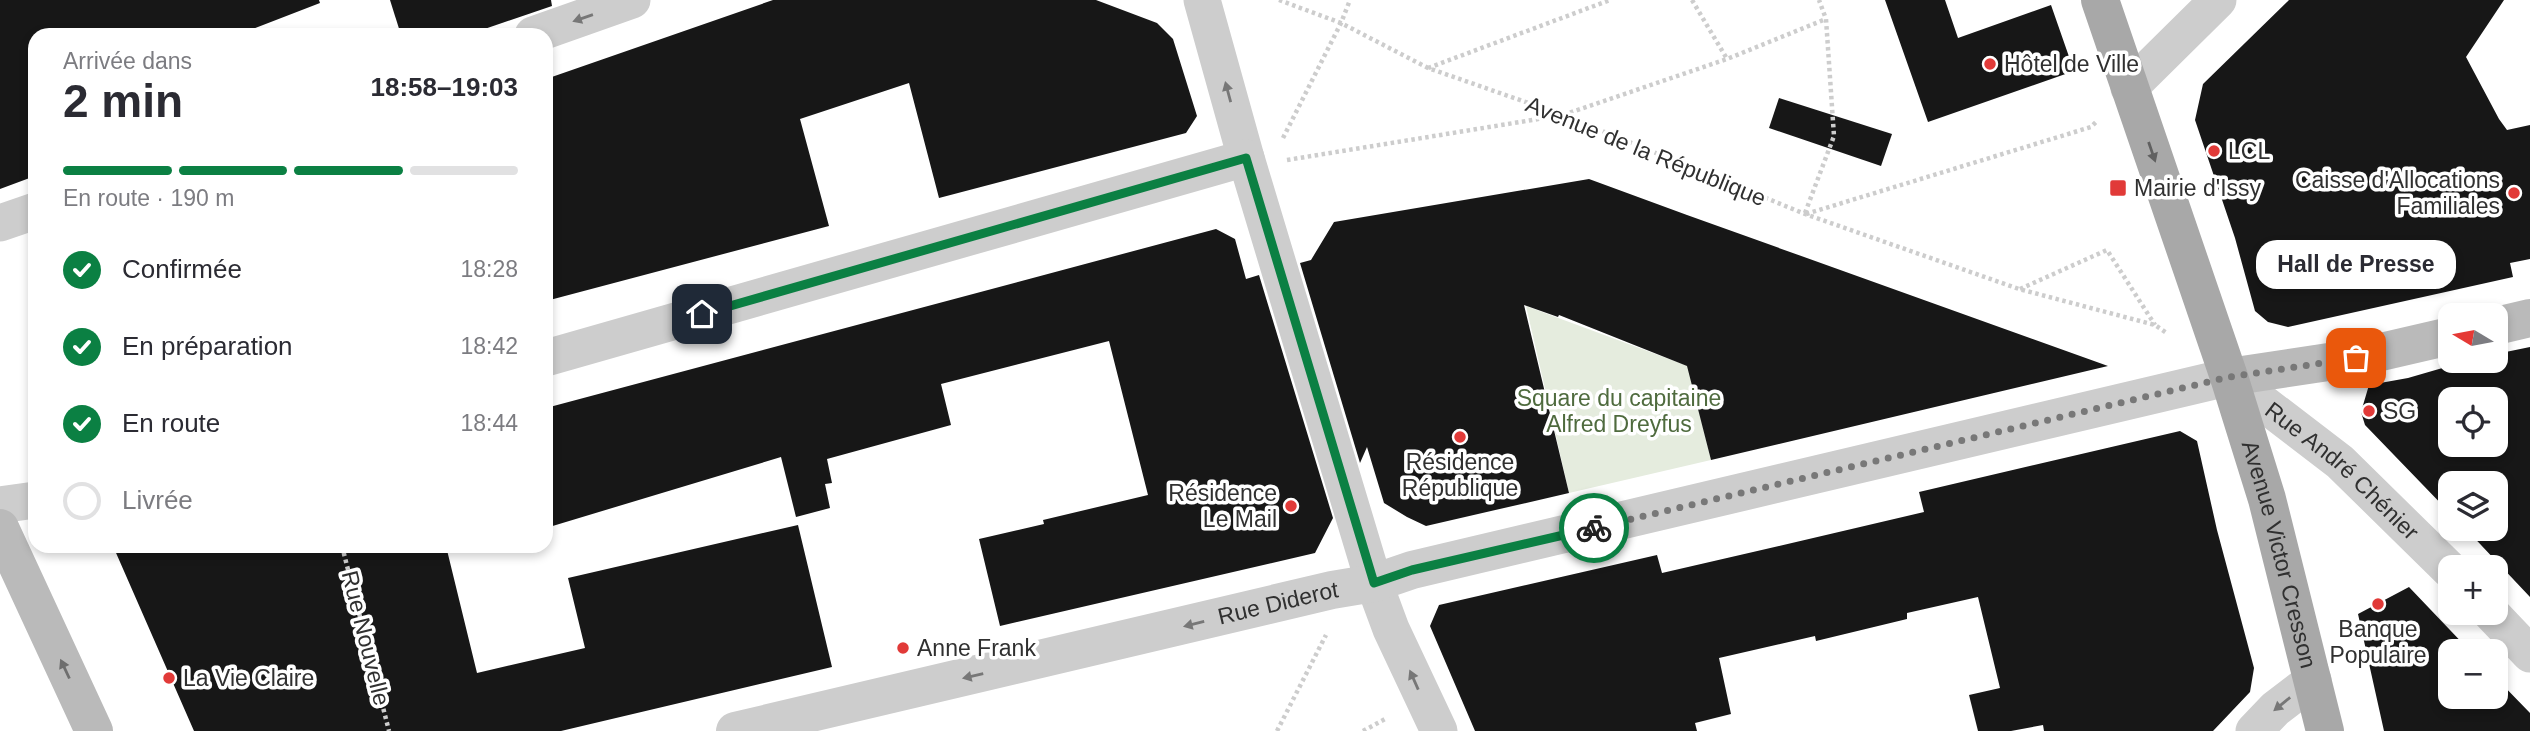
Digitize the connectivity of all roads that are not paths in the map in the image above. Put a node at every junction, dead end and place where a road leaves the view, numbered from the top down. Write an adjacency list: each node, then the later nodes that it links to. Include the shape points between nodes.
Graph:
1 (632, 0): 5 (street, one-way to 5)
2 (1202, 0): 7 (street, one-way to 2)
3 (2101, 0): 6 (main road, Avenue Victor Cresson)
4 (2218, 0): 6 (street)
5 (553, 28)
6 (2129, 88): 14 (main road, Avenue Victor Cresson, one-way to 14)
7 (1258, 160): 13 (street); 19 (street)
8 (28, 213): 9 (street)
9 (0, 223)
10 (2530, 318): 11 (main road)
11 (2508, 323)
12 (2438, 339): 14 (main road, via 2356,358)
13 (553, 356)
14 (2229, 377): 18 (street, Rue André Chénier, via 2340,462); 19 (street, Rue Diderot, via 1412,570); 22 (main road, Avenue Victor Cresson, via 2267,499)
15 (28, 501): 16 (street)
16 (0, 505)
17 (0, 528): 23 (main road, one-way to 17)
18 (2438, 558)
19 (1374, 583): 24 (street, Rue Diderot, one-way to 24); 25 (street, one-way to 19)
20 (2502, 625): 21 (street)
21 (2530, 654)
22 (2313, 680): 26 (street, one-way to 26); 27 (main road, Avenue Victor Cresson)
23 (94, 731)
24 (735, 731)
25 (1438, 731)
26 (2254, 731)
27 (2325, 731)

